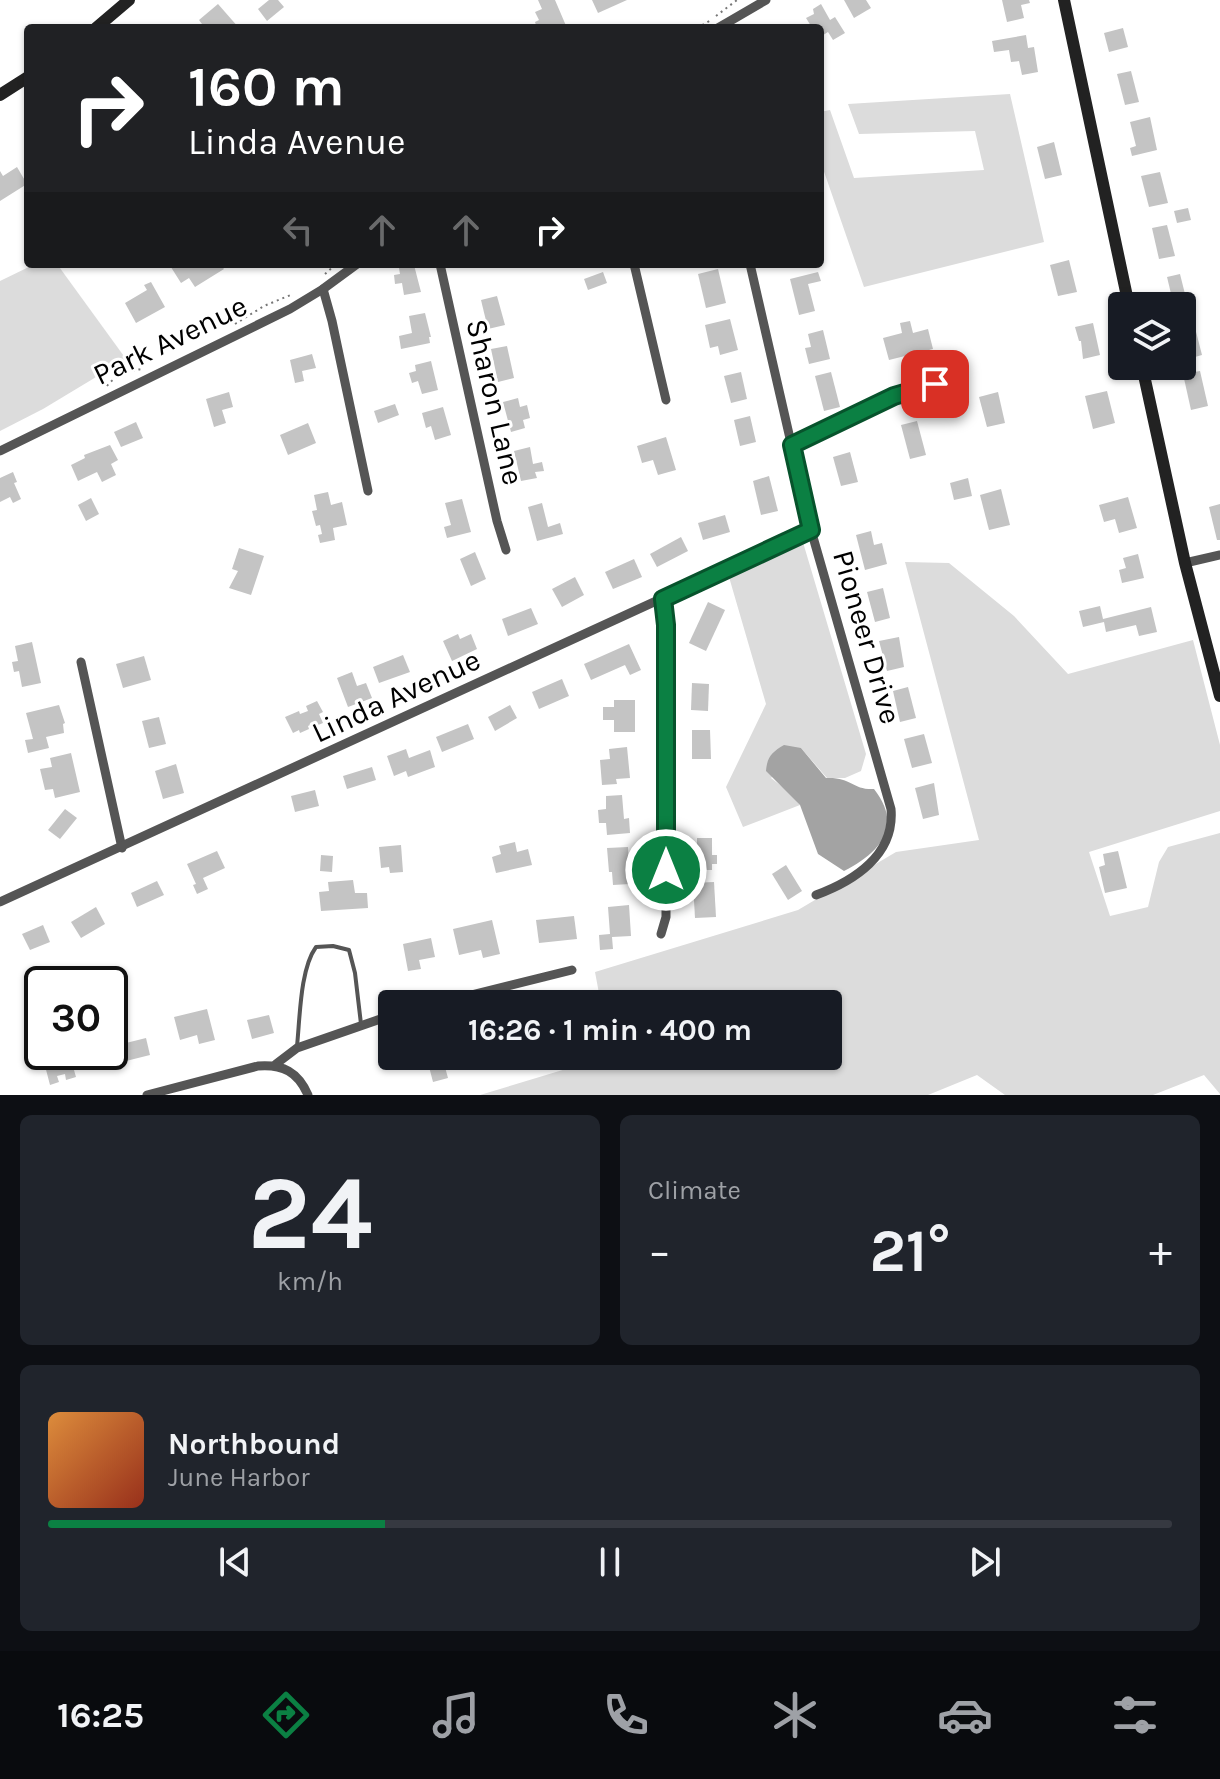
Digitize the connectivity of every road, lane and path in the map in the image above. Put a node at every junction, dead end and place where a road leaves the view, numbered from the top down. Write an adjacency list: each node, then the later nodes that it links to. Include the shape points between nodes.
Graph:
1 (129, 0): 5 (street)
2 (737, 0): 6 (path)
3 (766, 0): 7 (street)
4 (1064, 0): 15 (street)
5 (101, 24)
6 (703, 24)
7 (725, 24)
8 (24, 80): 9 (street)
9 (0, 95)
10 (352, 268): 14 (street, Park Avenue)
11 (441, 268): 23 (street, Sharon Lane)
12 (635, 268): 17 (street)
13 (751, 268): 19 (street, Pioneer Drive)
14 (323, 289): 20 (street, Park Avenue); 21 (street)
15 (1126, 292)
16 (1145, 380): 25 (street)
17 (666, 400)
18 (948, 409): 19 (street, via 939,386 913,389)
19 (792, 445): 22 (street, Pioneer Drive)
20 (0, 451)
21 (368, 491)
22 (811, 530): 26 (street, Linda Avenue); 30 (street, Pioneer Drive, via 892,819 890,836 879,853 841,885)
23 (506, 550)
24 (1220, 555): 25 (street)
25 (1185, 563): 28 (street)
26 (663, 599): 29 (street, Linda Avenue); 32 (street, via 666,917)
27 (81, 662): 29 (street)
28 (1220, 696)
29 (122, 848): 31 (street, Linda Avenue)
30 (816, 895)
31 (0, 902)
32 (661, 934)
33 (572, 970): 34 (street)
34 (491, 990)
35 (378, 1019): 36 (street)
36 (361, 1024): 37 (street); 37 (lane, via 349,950 316,947 310,955)
37 (297, 1048): 38 (street)
38 (276, 1064): 39 (street); 40 (street, via 297,1077)
39 (147, 1095)
40 (308, 1095)

